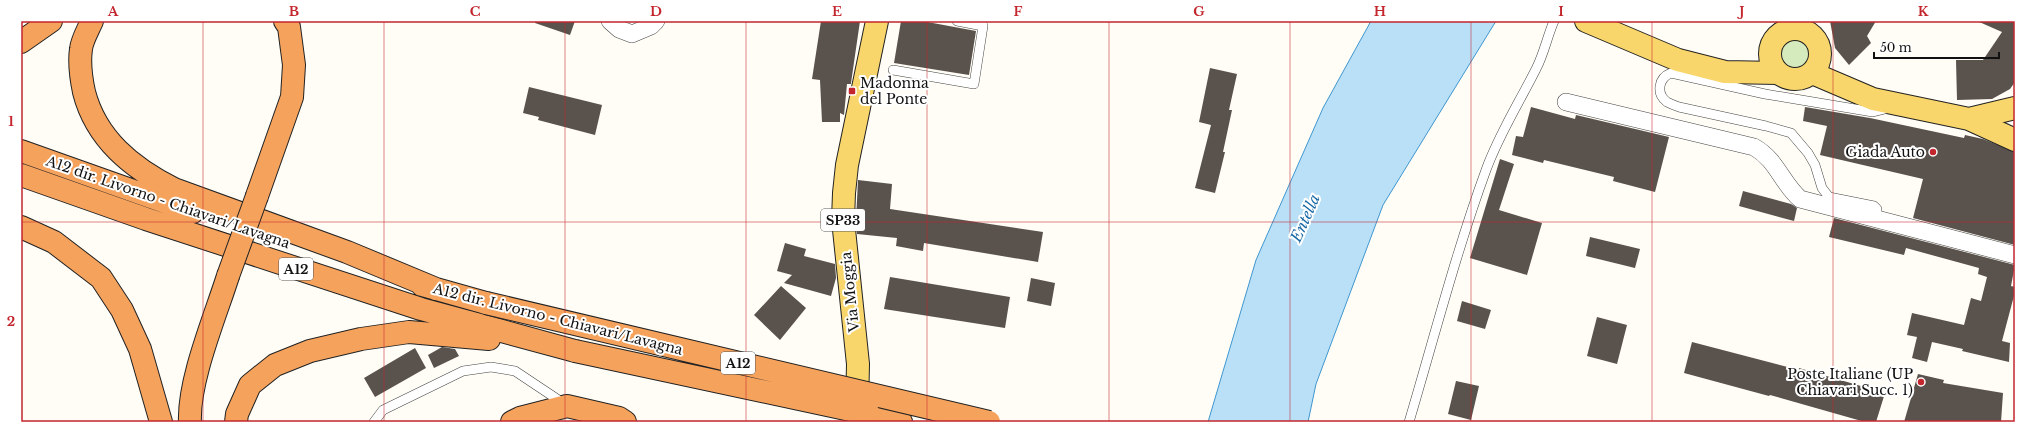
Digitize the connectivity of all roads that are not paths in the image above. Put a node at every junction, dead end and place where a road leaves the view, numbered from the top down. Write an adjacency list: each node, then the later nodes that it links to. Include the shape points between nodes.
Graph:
1 (50, 21): 12 (highway)
2 (92, 21): 26 (highway, via 81,49 80,77 88,107 102,134 121,155 148,176 174,190 347,252)
3 (285, 21): 30 (highway, bridge, via 289,27 294,65 292,98 200,362 189,410)
4 (610, 21): 5 (street, via 618,29 632,34 652,26)
5 (656, 21)
6 (877, 21): 35 (main road, Via Moggia / SP33, via 847,165 844,194 843,220 858,364)
7 (957, 21): 13 (lane, via 983,26 974,84)
8 (1554, 21): 38 (lane, via 1536,69 1506,123 1487,168 1454,267)
9 (1586, 21): 14 (main road, via 1678,60 1725,72)
10 (1783, 27): 11 (main road); 14 (main road, via 1770,51 1770,59)
11 (1813, 28): 15 (main road, via 1820,54 1817,67)
12 (21, 42)
13 (893, 70)
14 (1778, 73): 15 (main road, via 1798,80)
15 (1812, 74): 17 (main road, via 1873,99)
16 (1566, 102): 23 (street, via 1754,147 1766,154 1791,191 1800,199)
17 (1897, 104): 19 (main road); 23 (lane, via 1887,110 1874,112 1750,91 1671,73 1665,75 1660,82 1660,92 1667,101 1679,107 1791,133 1816,165 1824,193 1830,197 1874,206 1877,209)
18 (2015, 108): 19 (main road)
19 (1969, 119): 20 (main road)
20 (2015, 140)
21 (21, 151): 26 (highway, A12 dir. Livorno - Chiavari/Lavagna / A12, via 233,226)
22 (21, 175): 27 (highway, A12, via 146,220 420,309)
23 (1876, 219): 25 (street)
24 (21, 227): 29 (highway, via 54,242 101,278 122,310 140,349)
25 (2015, 255)
26 (436, 289): 37 (highway, A12 dir. Livorno - Chiavari/Lavagna / A12, bridge)
27 (568, 349): 31 (highway, via 409,332 361,339 310,351 275,365 250,384); 36 (highway, A12, bridge)
28 (567, 406): 32 (lane, via 515,371 491,367 463,371 383,410); 33 (highway); 34 (highway, via 619,418)
29 (161, 422)
30 (190, 422)
31 (236, 422)
32 (374, 422)
33 (512, 422)
34 (625, 422)
35 (857, 422)
36 (901, 422)
37 (989, 422)
38 (1409, 422)

